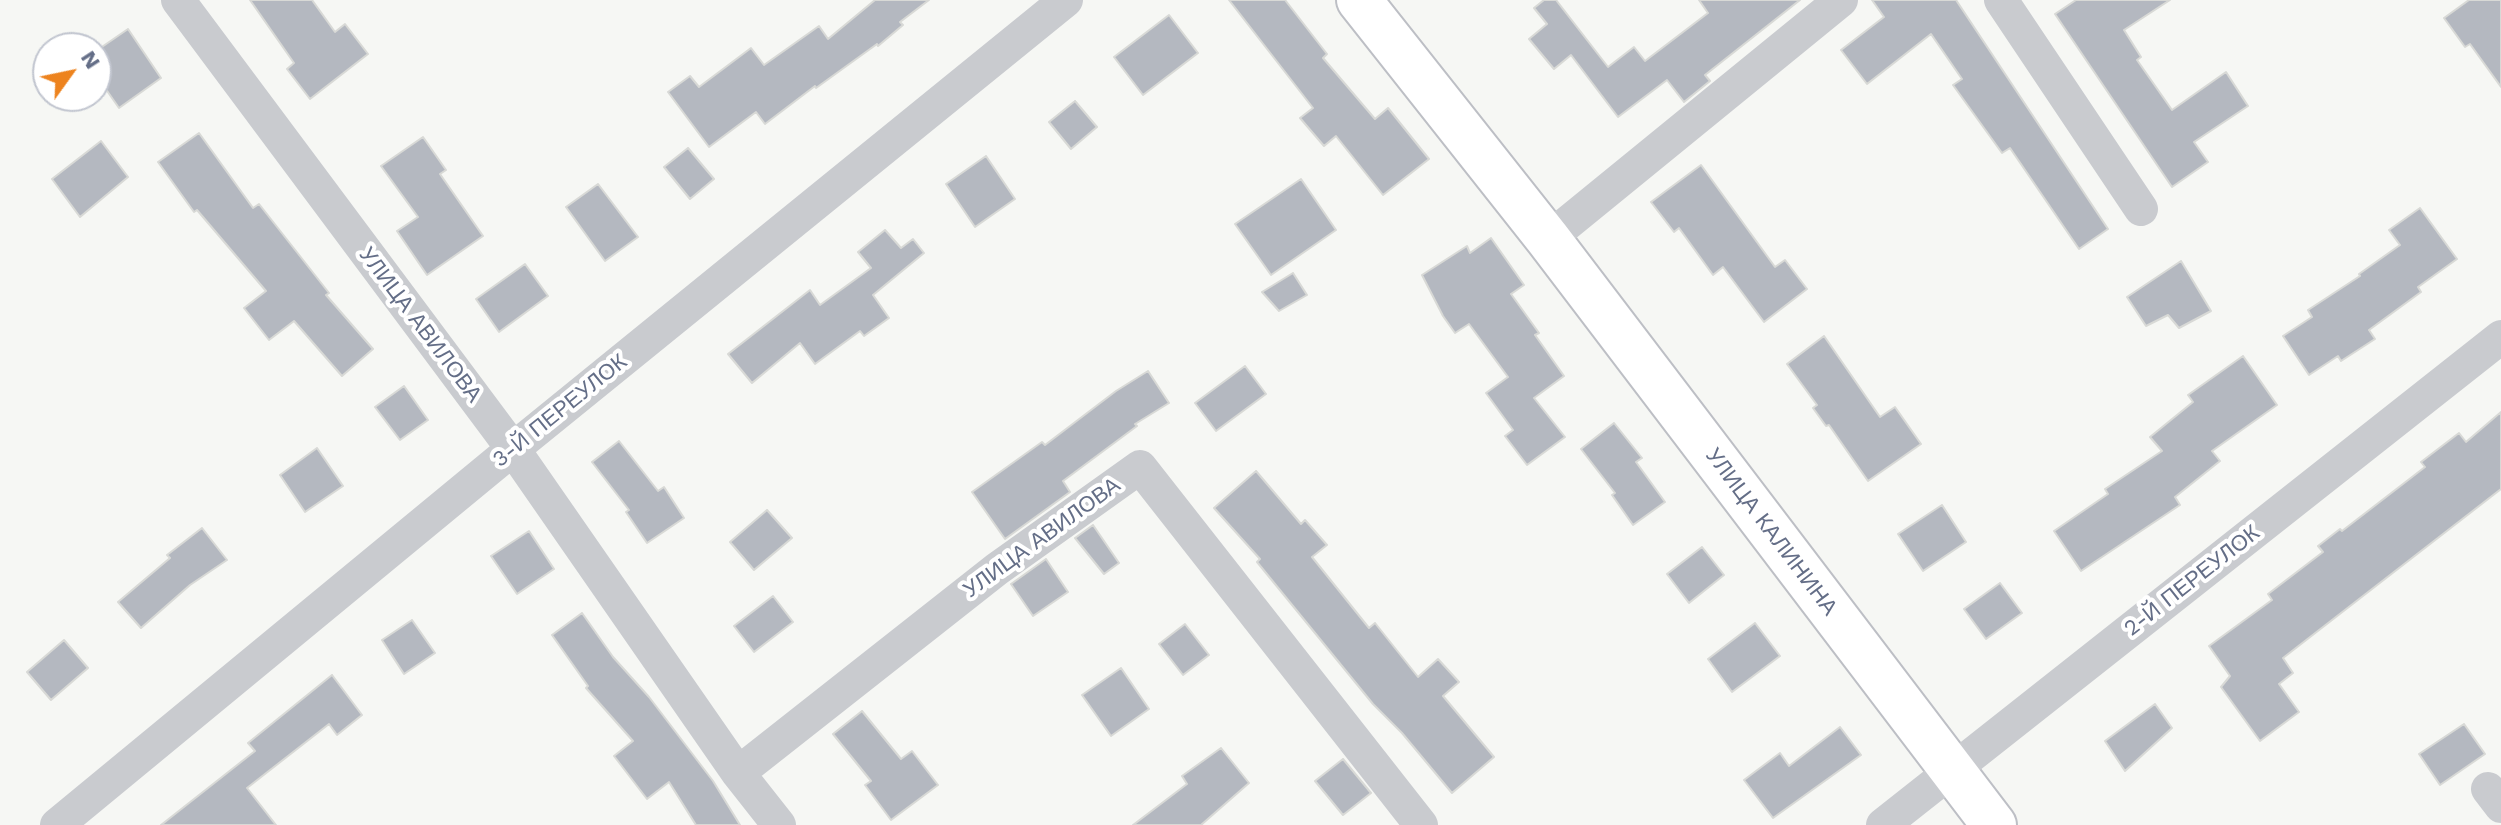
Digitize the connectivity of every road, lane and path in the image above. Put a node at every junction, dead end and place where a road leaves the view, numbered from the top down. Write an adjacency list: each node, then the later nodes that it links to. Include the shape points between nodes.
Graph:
1 (178, 0): 9 (street, УЛИЦА АВИЛОВА)
2 (1066, 0): 9 (street, 3-Й ПЕРЕУЛОК)
3 (1359, 0): 7 (main road, УЛИЦА КАЛИНИНА)
4 (1841, 0): 7 (street)
5 (2001, 0): 6 (street)
6 (2141, 209)
7 (1548, 239): 10 (main road, УЛИЦА КАЛИНИНА)
8 (2501, 337): 10 (street, 2-Й ПЕРЕУЛОК)
9 (513, 449): 11 (street, УЛИЦА АВИЛОВА); 12 (street, 3-Й ПЕРЕУЛОК)
10 (1952, 771): 15 (street, 2-Й ПЕРЕУЛОК); 16 (main road, УЛИЦА КАЛИНИНА)
11 (738, 773): 13 (street, УЛИЦА АВИЛОВА); 14 (street, УЛИЦА АВИЛОВА, via 997,569 1140,467)
12 (57, 825)
13 (779, 825)
14 (1421, 825)
15 (1883, 825)
16 (1994, 825)

